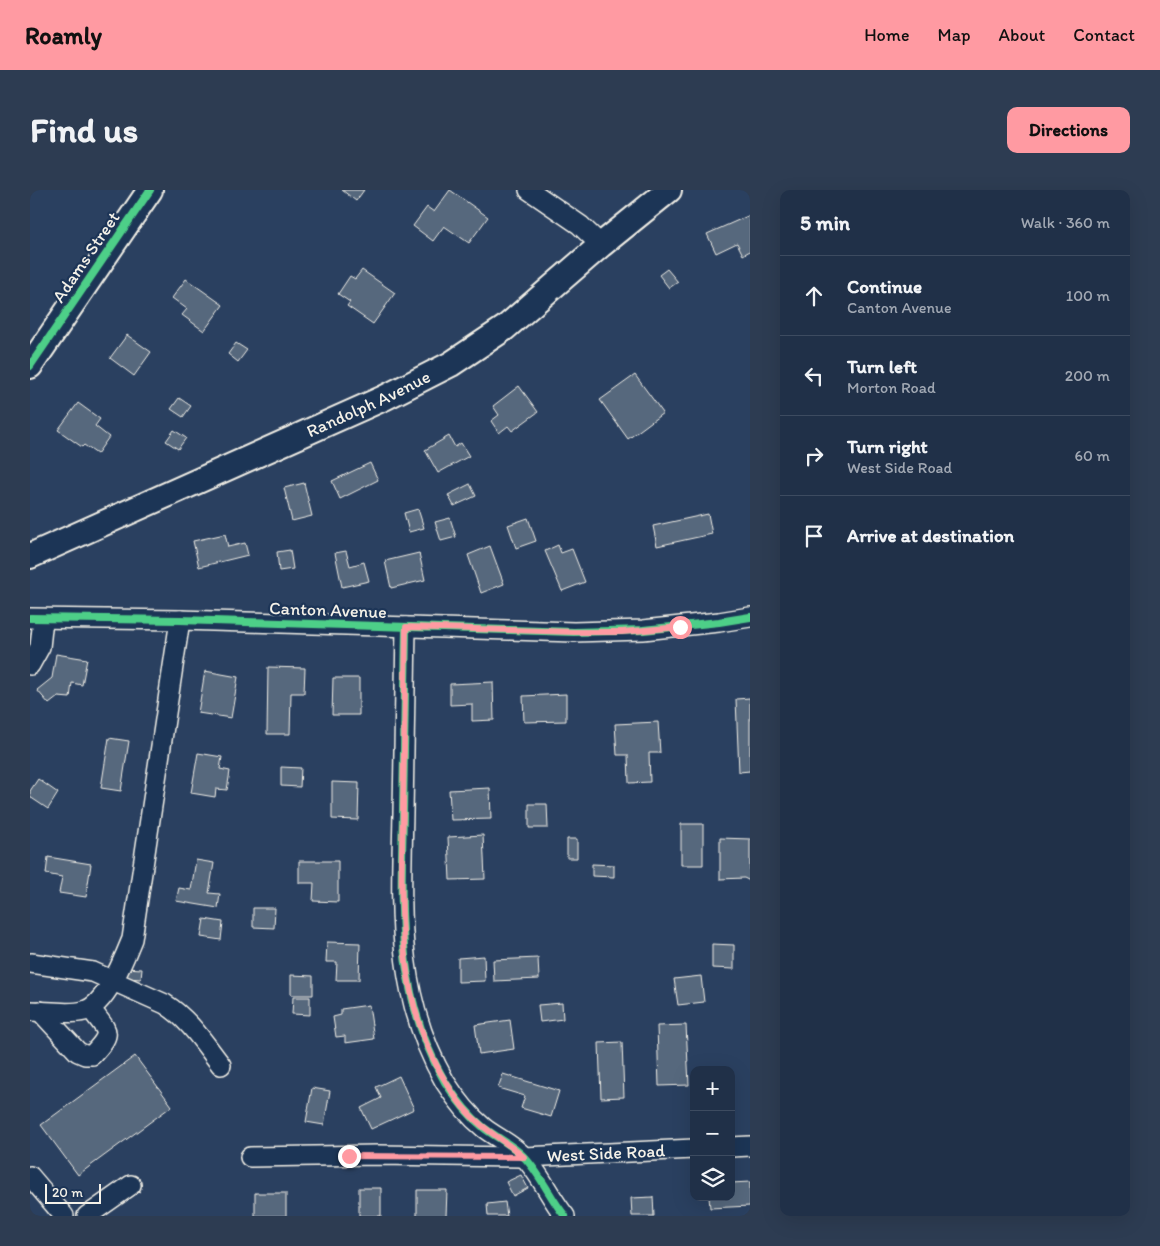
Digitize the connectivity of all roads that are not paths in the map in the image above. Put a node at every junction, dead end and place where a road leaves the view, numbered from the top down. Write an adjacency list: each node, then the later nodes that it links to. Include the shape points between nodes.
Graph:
1 (150, 190): 5 (main road, Adams Street)
2 (530, 190): 4 (street, via 580,225)
3 (669, 190): 4 (main road, Randolph Avenue)
4 (602, 245): 6 (main road, Randolph Avenue, via 505,328 430,376)
5 (30, 366)
6 (30, 556)
7 (40, 616): 9 (street, Canton Avenue); 11 (street, via 40,647)
8 (750, 617): 10 (street, Canton Avenue, via 622,632)
9 (180, 620): 10 (street, Canton Avenue); 13 (street, via 132,939)
10 (406, 627): 21 (street, via 402,918 406,966 414,1005 432,1056 463,1108)
11 (30, 665)
12 (31, 963): 13 (street, via 84,970)
13 (113, 980): 14 (street, via 101,1000); 16 (street, via 174,1010)
14 (90, 1009): 15 (street, via 77,1012); 15 (street, via 107,1031 104,1042 92,1055 78,1052)
15 (35, 1011)
16 (221, 1065)
17 (750, 1146): 18 (street)
18 (735, 1147)
19 (690, 1149): 21 (street, West Side Road)
20 (250, 1157): 21 (street, West Side Road)
21 (524, 1157): 26 (street)
22 (30, 1176): 24 (street)
23 (131, 1185): 25 (street)
24 (64, 1216)
25 (87, 1216)
26 (565, 1216)

